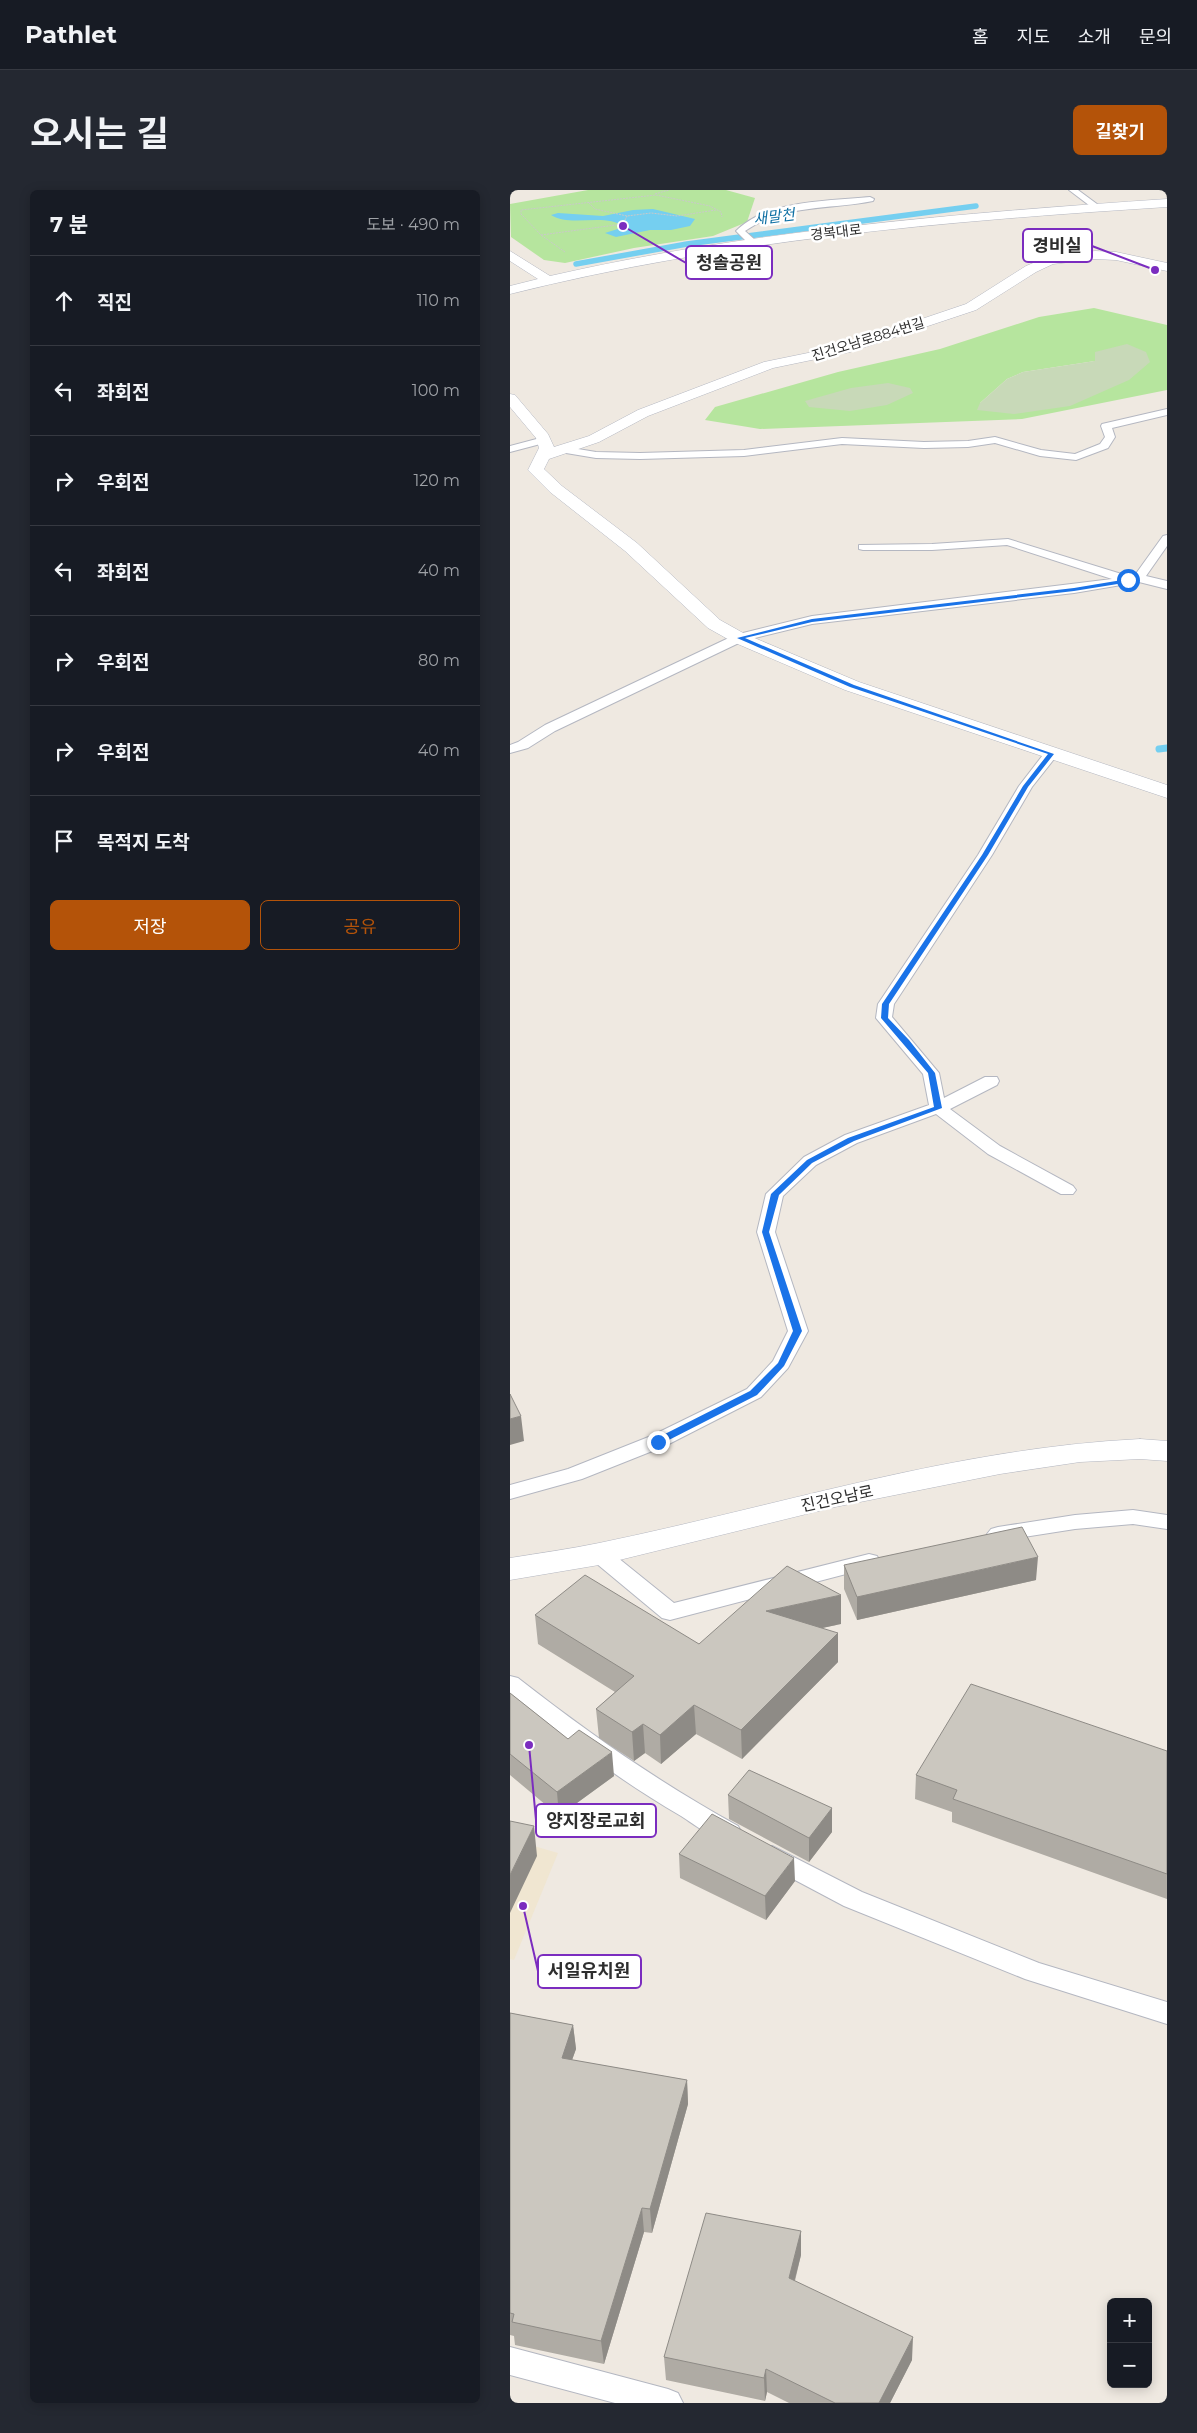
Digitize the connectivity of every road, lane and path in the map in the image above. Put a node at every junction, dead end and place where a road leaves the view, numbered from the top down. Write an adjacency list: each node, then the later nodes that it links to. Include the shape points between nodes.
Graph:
1 (669, 190): 3 (path)
2 (1074, 190): 7 (lane)
3 (652, 195): 5 (path); 8 (path, via 710,206)
4 (870, 199): 12 (lane, via 779,210 762,216 740,231)
5 (589, 202): 9 (path, via 595,209); 11 (path, via 521,210)
6 (1167, 203): 7 (street, 경복대로)
7 (1097, 207): 12 (street, 경복대로)
8 (716, 210): 9 (path, via 677,216 651,213); 10 (path, via 721,212)
9 (627, 216): 11 (path, via 622,224)
10 (722, 219)
11 (541, 235): 15 (path, via 555,247 571,254)
12 (747, 237): 17 (street, 경복대로)
13 (1126, 249): 14 (street)
14 (1070, 257): 16 (street, 진건오남로884번길, via 1116,256); 24 (street, 진건오남로884번길, via 1031,269 971,307 845,349 769,365 643,412)
15 (515, 258): 17 (street)
16 (1167, 267)
17 (548, 280): 18 (street, 경복대로)
18 (510, 290)
19 (510, 398): 23 (street)
20 (1167, 412): 24 (lane, via 1106,426 1110,437 1104,446 1076,457 1040,453 995,440 924,445 842,441 744,453 640,456 596,455)
21 (518, 434): 23 (lane)
22 (510, 449): 23 (lane)
23 (543, 449): 24 (street, 진건오남로884번길); 29 (street, via 536,470 631,547 714,624)
24 (566, 450)
25 (1167, 538): 27 (lane)
26 (863, 547): 27 (lane, via 1008,542)
27 (1134, 579): 28 (lane); 29 (lane, via 812,620)
28 (1167, 585)
29 (739, 638): 30 (lane); 31 (street, via 852,686)
30 (510, 749)
31 (1051, 754): 32 (street); 34 (lane, via 1026,786 985,855 886,1004 884,1018 931,1073)
32 (1167, 792)
33 (990, 1081): 34 (lane)
34 (938, 1108): 35 (lane, via 994,1150); 37 (lane, via 851,1140 810,1161 775,1194 766,1232 798,1331 781,1364 754,1393 658,1442 575,1474)
35 (1066, 1190)
36 (1167, 1451): 40 (street, 진건오남로, via 1080,1452 1000,1464 835,1498)
37 (510, 1492)
38 (1167, 1522): 39 (lane, via 1133,1517 1075,1522)
39 (974, 1538)
40 (599, 1554): 41 (lane, via 670,1612); 42 (street, 진건오남로)
41 (889, 1556)
42 (510, 1569)
43 (510, 1684): 44 (lane, via 590,1746 687,1810 853,1899 1034,1972)
44 (1167, 2013)
45 (510, 2361): 46 (lane)
46 (668, 2403)

